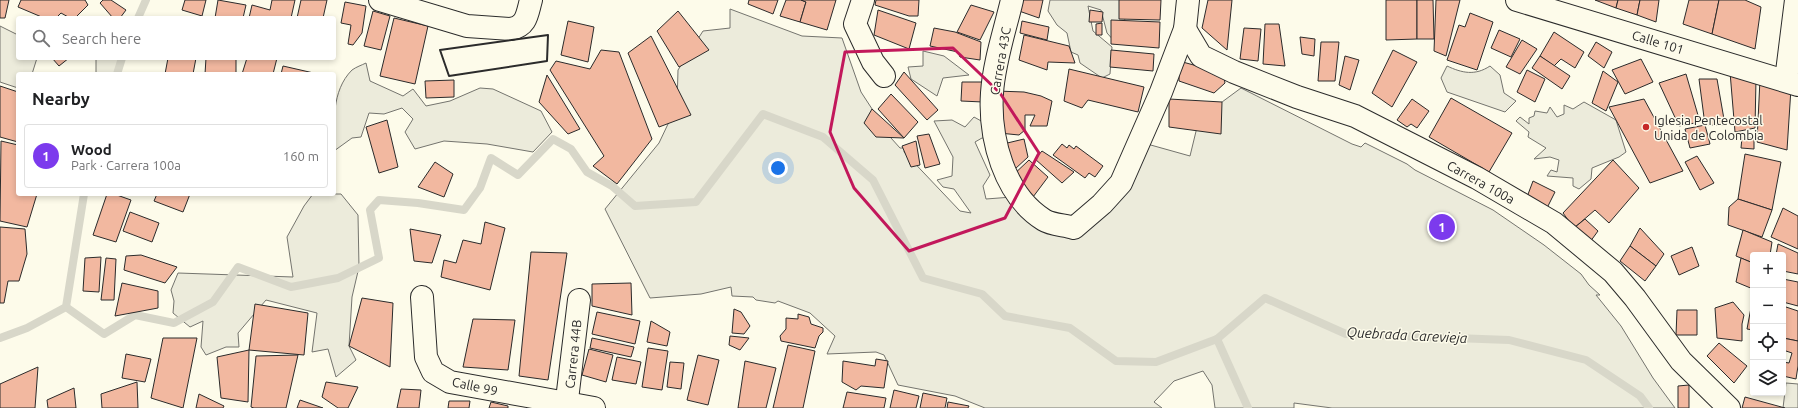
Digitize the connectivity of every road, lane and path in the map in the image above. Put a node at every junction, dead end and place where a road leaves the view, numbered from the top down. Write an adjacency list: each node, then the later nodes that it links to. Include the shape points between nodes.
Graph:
1 (380, 0): 2 (street, via 467,26 511,29 524,24)
2 (531, 0)
3 (863, 0): 9 (street, via 855,24 872,62)
4 (1012, 0): 8 (street, Carrera 43C, via 992,93 994,132 1001,164 1011,184 1030,208 1045,221 1072,227 1102,204 1121,182 1142,137)
5 (1188, 0): 8 (street)
6 (1517, 0): 10 (street, Calle 101)
7 (1796, 0): 10 (street)
8 (1185, 29): 15 (street, Carrera 100a, via 1201,56 1234,72 1355,116 1477,178 1554,224 1613,272 1681,361)
9 (884, 76)
10 (1792, 83)
11 (422, 297): 13 (street, Calle 99, via 426,357 433,372 450,382)
12 (579, 300): 13 (street, Carrera 44B)
13 (567, 406): 14 (street, Calle 99)
14 (594, 408)
15 (1729, 408)

